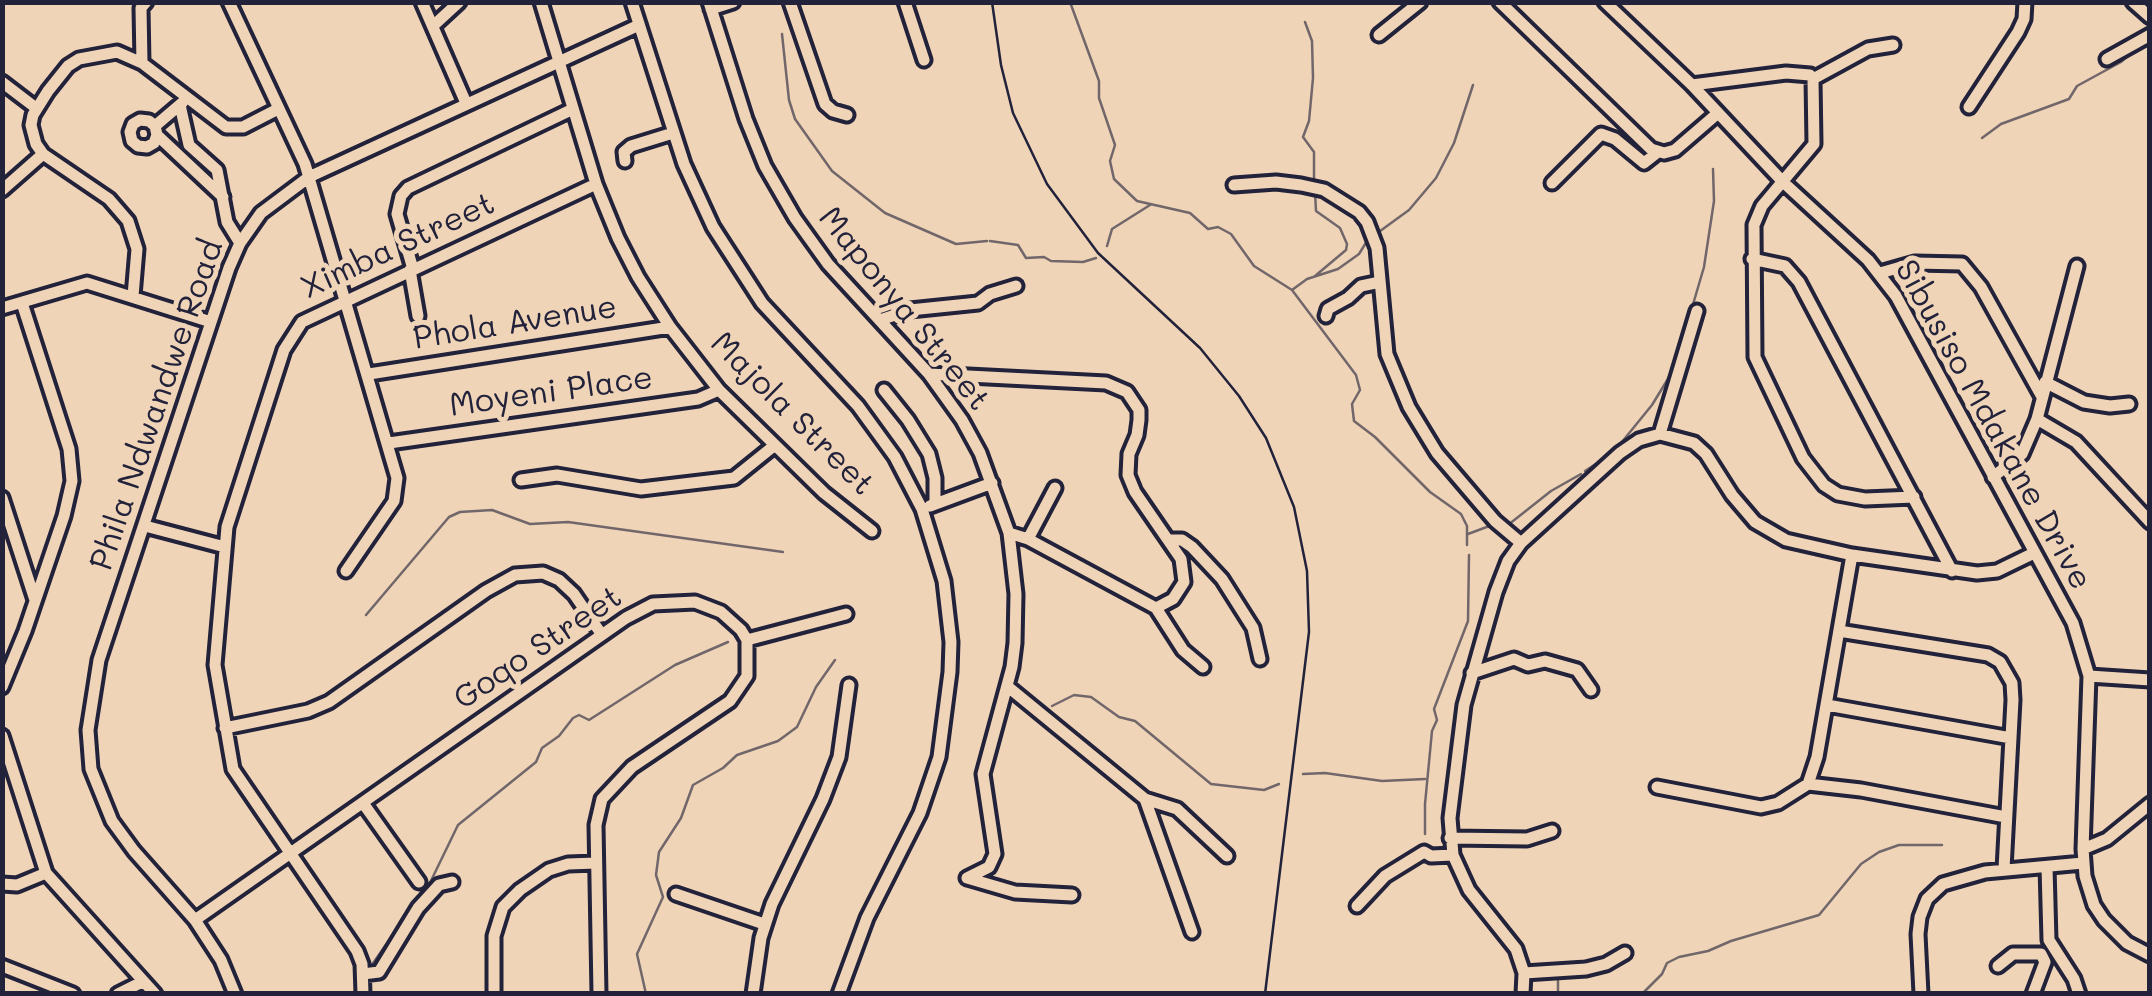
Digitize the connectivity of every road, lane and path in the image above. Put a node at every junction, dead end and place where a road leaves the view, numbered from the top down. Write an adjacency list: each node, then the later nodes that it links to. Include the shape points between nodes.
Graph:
1 (229, 2): 35 (street)
2 (422, 2): 18 (street)
3 (459, 2): 18 (street)
4 (541, 2): 23 (street, Majola Street)
5 (632, 2): 17 (street)
6 (733, 2): 14 (street)
7 (790, 2): 37 (street, via 825,104)
8 (906, 2): 24 (street)
9 (1500, 2): 39 (street)
10 (1605, 2): 29 (street, Sibusiso Mdakane Drive)
11 (2026, 2): 32 (street, via 2018,32)
12 (2132, 2): 16 (street)
13 (1417, 3): 19 (street)
14 (710, 6): 63 (street, Maponya Street, via 765,166 815,247)
15 (142, 11): 22 (street); 26 (street)
16 (2150, 17)
17 (639, 25): 23 (street, Phila Ndwandwe Road); 38 (street)
18 (433, 26): 31 (street)
19 (1379, 35)
20 (2150, 35): 25 (street)
21 (1893, 44): 27 (street, via 1868,49)
22 (130, 56): 26 (street); 33 (street, via 105,52 78,59)
23 (559, 60): 31 (street, Phila Ndwandwe Road); 34 (street, Majola Street)
24 (924, 60)
25 (2107, 60)
26 (142, 63): 30 (street)
27 (1813, 79): 29 (street, via 1786,73); 43 (street, via 1814,144)
28 (2, 82): 33 (street)
29 (1692, 85): 36 (street, Sibusiso Mdakane Drive)
30 (184, 102): 35 (street, via 234,128); 48 (street, via 189,145 217,170); 48 (street, via 156,131)
31 (466, 103): 42 (street, Phila Ndwandwe Road)
32 (1969, 107)
33 (36, 108): 40 (street, via 32,135)
34 (573, 109): 45 (street, Majola Street); 52 (street, via 408,188 398,214)
35 (278, 110): 42 (street)
36 (1718, 112): 39 (street, via 1681,147); 43 (street, Sibusiso Mdakane Drive)
37 (848, 115)
38 (673, 133): 41 (street, via 631,146); 83 (street, via 694,188 743,277 869,419)
39 (1658, 152): 44 (street, via 1644,163 1601,134)
40 (43, 154): 47 (street); 56 (street, via 110,199 128,220 137,249)
41 (625, 162)
42 (309, 177): 49 (street, Phila Ndwandwe Road, via 261,213); 57 (street)
43 (1784, 181): 50 (street, via 1757,215); 53 (street, Sibusiso Mdakane Drive)
44 (1552, 183)
45 (596, 184): 52 (street, Ximba Street); 65 (street, Majola Street, via 623,248)
46 (1234, 185): 54 (street, via 1301,184 1350,204 1373,236)
47 (2, 190)
48 (223, 197): 49 (street)
49 (240, 243): 64 (street, Phila Ndwandwe Road)
50 (1752, 259): 80 (street, via 1785,266 1799,282); 80 (street, via 1757,366 1808,468 1838,494)
51 (2077, 266): 68 (street)
52 (411, 269): 57 (street, Ximba Street); 61 (street)
53 (1880, 274): 68 (street, via 1915,262 1962,264); 76 (street, Sibusiso Mdakane Drive)
54 (1380, 282): 62 (street, via 1361,286); 90 (street, via 1386,354 1409,407 1437,453)
55 (1016, 286): 63 (street, via 973,304)
56 (133, 296): 58 (street, via 86,284); 64 (street)
57 (347, 300): 66 (street); 91 (street, Ximba Street, via 302,322 288,341)
58 (22, 302): 59 (street); 96 (street, via 72,464 68,501)
59 (2, 308)
60 (1697, 312): 73 (street)
61 (418, 316)
62 (1326, 316)
63 (880, 320): 67 (street, Maponya Street)
64 (211, 322): 85 (street, Phila Ndwandwe Road)
65 (670, 328): 66 (street, Phola Avenue); 69 (street, Majola Street)
66 (369, 374): 74 (street)
67 (929, 374): 78 (street, Maponya Street, via 962,420); 89 (street, via 1106,383 1128,392 1139,420 1128,475)
68 (2043, 388): 71 (street, via 2084,402); 72 (street)
69 (719, 390): 74 (street, Moyeni Place, via 698,399); 75 (street, Majola Street)
70 (884, 390): 82 (street, via 929,454)
71 (2129, 404)
72 (2037, 419): 76 (street, via 2022,454); 84 (street, via 2076,442)
73 (1660, 434): 90 (street, via 1620,453); 93 (street, via 1700,446 1738,504 1770,532)
74 (389, 442): 95 (street, via 394,501)
75 (775, 445): 77 (street, via 741,474 709,482 641,488 557,475); 86 (street, Majola Street)
76 (1993, 477): 92 (street, Sibusiso Mdakane Drive)
77 (521, 480)
78 (992, 483): 82 (street); 87 (street, Maponya Street)
79 (1056, 488): 88 (street)
80 (1914, 497): 94 (street)
81 (2, 498): 96 (street)
82 (935, 504): 83 (street)
83 (922, 509): 148 (street, via 948,610 944,734 920,813 867,918)
84 (2150, 522)
85 (145, 526): 91 (street); 138 (street, Phila Ndwandwe Road, via 94,680 92,769 122,836)
86 (872, 531)
87 (1009, 533): 88 (street); 108 (street, Maponya Street, via 1016,623)
88 (1028, 539): 97 (street)
89 (1170, 540): 97 (street, via 1184,582); 102 (street, via 1192,546 1222,579 1253,628)
90 (1521, 543): 104 (street, via 1496,592)
91 (225, 547): 112 (street, Ximba Street, via 215,665)
92 (2034, 554): 94 (street, via 1996,571); 105 (street, Sibusiso Mdakane Drive, via 2073,624)
93 (1852, 555): 94 (street); 99 (street)
94 (1952, 571)
95 (346, 572)
96 (34, 600): 109 (street)
97 (1156, 608): 103 (street, via 1183,650)
98 (846, 614): 101 (street)
99 (1839, 631): 111 (street); 114 (street, via 2000,662 2012,683)
100 (602, 635): 101 (street, Goqo Street, via 653,604 684,600 721,612); 112 (street, via 559,580 543,573 514,575 319,707); 118 (street, Goqo Street)
101 (747, 640): 127 (street, via 747,676 737,694 606,792 596,825)
102 (1260, 659)
103 (1203, 667)
104 (1472, 674): 110 (street, via 1514,660 1546,661 1577,670); 122 (street, via 1455,759)
105 (2088, 676): 106 (street); 123 (street, Sibusiso Mdakane Drive)
106 (2150, 680)
107 (849, 685): 139 (street, via 838,757)
108 (1007, 686): 117 (street); 136 (street, Maponya Street, via 983,774 995,854 989,867 967,878 1023,893)
109 (2, 687)
110 (1591, 690)
111 (1827, 705): 114 (street); 115 (street)
112 (225, 728): 124 (street, Ximba Street, via 237,778)
113 (2, 736): 131 (street)
114 (2011, 738): 120 (street)
115 (1808, 784): 116 (street, via 1760,807); 120 (street)
116 (1657, 788)
117 (1145, 799): 126 (street, via 1176,809); 140 (street)
118 (363, 803): 124 (street, Goqo Street); 132 (street)
119 (2150, 804): 123 (street, via 2107,839)
120 (2006, 817): 130 (street)
121 (1552, 830): 122 (street, via 1527,839)
122 (1450, 838): 125 (street)
123 (2082, 849): 128 (street, Sibusiso Mdakane Drive)
124 (290, 854): 138 (street, Goqo Street); 145 (street, via 357,951)
125 (1452, 855): 137 (street, via 1424,852 1386,876); 146 (street, via 1469,890 1516,949)
126 (1227, 856)
127 (596, 863): 154 (street, via 549,870 503,907 494,936); 155 (street)
128 (2083, 864): 129 (street); 142 (street, Sibusiso Mdakane Drive, via 2104,920)
129 (2047, 867): 130 (street); 160 (street, via 2049,940)
130 (2004, 870): 158 (street, via 1951,880 1927,899 1918,934)
131 (46, 873): 134 (street); 147 (street)
132 (419, 882)
133 (452, 882): 145 (street, via 418,908 379,972)
134 (2, 884)
135 (676, 894): 139 (street)
136 (1072, 895)
137 (1357, 906)
138 (195, 920): 152 (street, Phila Ndwandwe Road)
139 (764, 924): 156 (street)
140 (1192, 932)
141 (1625, 952): 146 (street, via 1586,969)
142 (2150, 955)
143 (2, 966): 149 (street)
144 (1998, 966): 159 (street, via 2013,954 2041,954 2045,962)
145 (363, 974): 153 (street)
146 (1524, 974): 157 (street)
147 (142, 982): 150 (street); 151 (street)
148 (842, 989)
149 (73, 994)
150 (118, 994)
151 (154, 994)
152 (235, 994)
153 (363, 994)
154 (494, 994)
155 (598, 994)
156 (753, 994)
157 (1524, 994)
158 (1921, 994)
159 (2033, 994)
160 (2079, 994)

